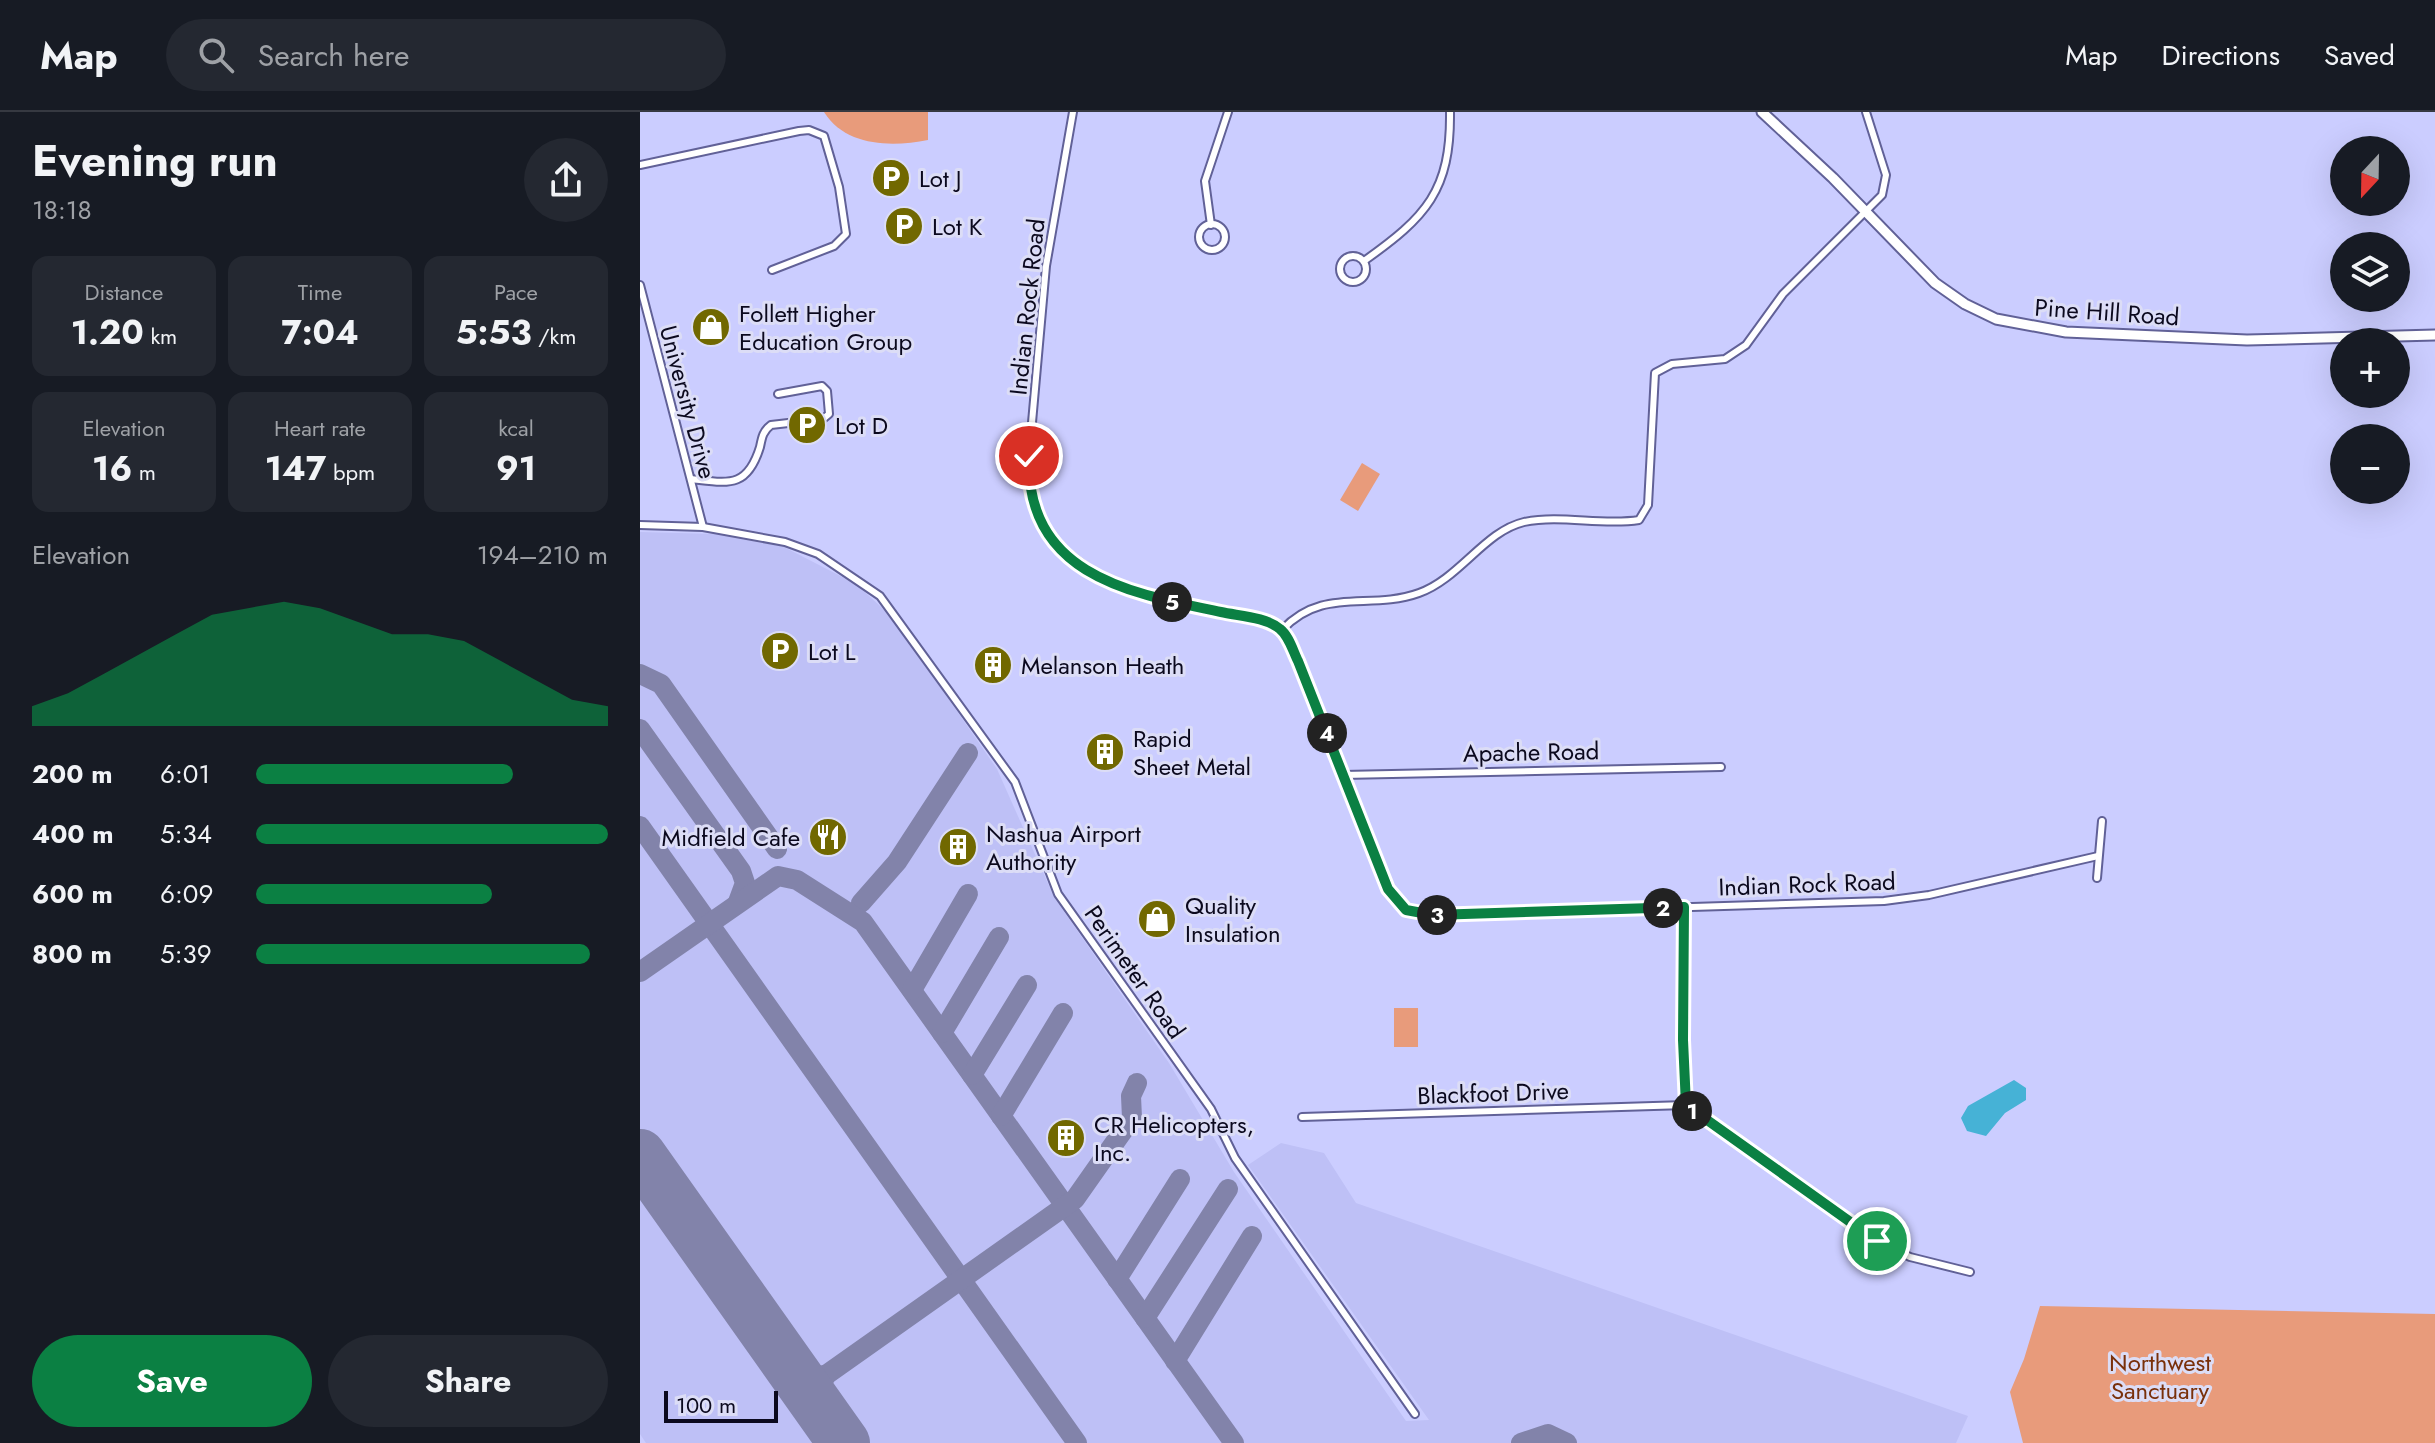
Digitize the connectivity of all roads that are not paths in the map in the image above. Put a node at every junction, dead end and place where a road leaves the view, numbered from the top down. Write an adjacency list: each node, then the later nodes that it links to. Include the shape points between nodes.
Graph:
1 (1073, 112): 17 (street, Indian Rock Road, via 1048,251 1034,399 1029,472 1037,517 1071,559 1106,582 1141,595 1257,619)
2 (1228, 112): 8 (street, via 1205,181)
3 (1450, 112): 9 (street, via 1449,152 1436,194 1414,224)
4 (1762, 112): 7 (street, Pine Hill Road)
5 (1866, 112): 7 (street, via 1887,180 1882,195)
6 (640, 165): 10 (street, via 799,131 817,133 830,149 846,234 834,246)
7 (1865, 212): 12 (street, Pine Hill Road, via 1955,298 2023,327 2261,340); 17 (street, via 1783,294 1746,345 1717,362 1672,364 1655,373 1649,496 1639,520 1516,524 1424,591 1320,604)
8 (1211, 225): 8 (street, via 1225,237 1213,250 1199,240 1200,232)
9 (1364, 261): 9 (street, via 1367,270 1361,280 1342,277 1341,263 1348,257)
10 (772, 270)
11 (640, 285): 14 (street, University Drive)
12 (2435, 335)
13 (778, 394): 14 (street, via 822,386 829,414 771,425 750,471 739,480)
14 (691, 479): 16 (street, University Drive)
15 (640, 525): 16 (street, Perimeter Road)
16 (703, 527): 27 (street, Perimeter Road, via 761,535 818,554 870,588 894,612 1015,782 1058,894 1211,1109 1235,1158)
17 (1282, 630): 19 (street, Indian Rock Road)
18 (1721, 767): 19 (street, Apache Road)
19 (1343, 775): 23 (street, Indian Rock Road, via 1388,889 1414,914)
20 (2102, 821): 21 (street)
21 (2098, 856): 22 (street); 23 (street, Indian Rock Road, via 1901,899)
22 (2097, 878)
23 (1684, 907): 24 (street)
24 (1686, 1105): 25 (street, Blackfoot Drive); 26 (street, via 1877,1241 1910,1257)
25 (1302, 1117)
26 (1970, 1272)
27 (1415, 1414)

